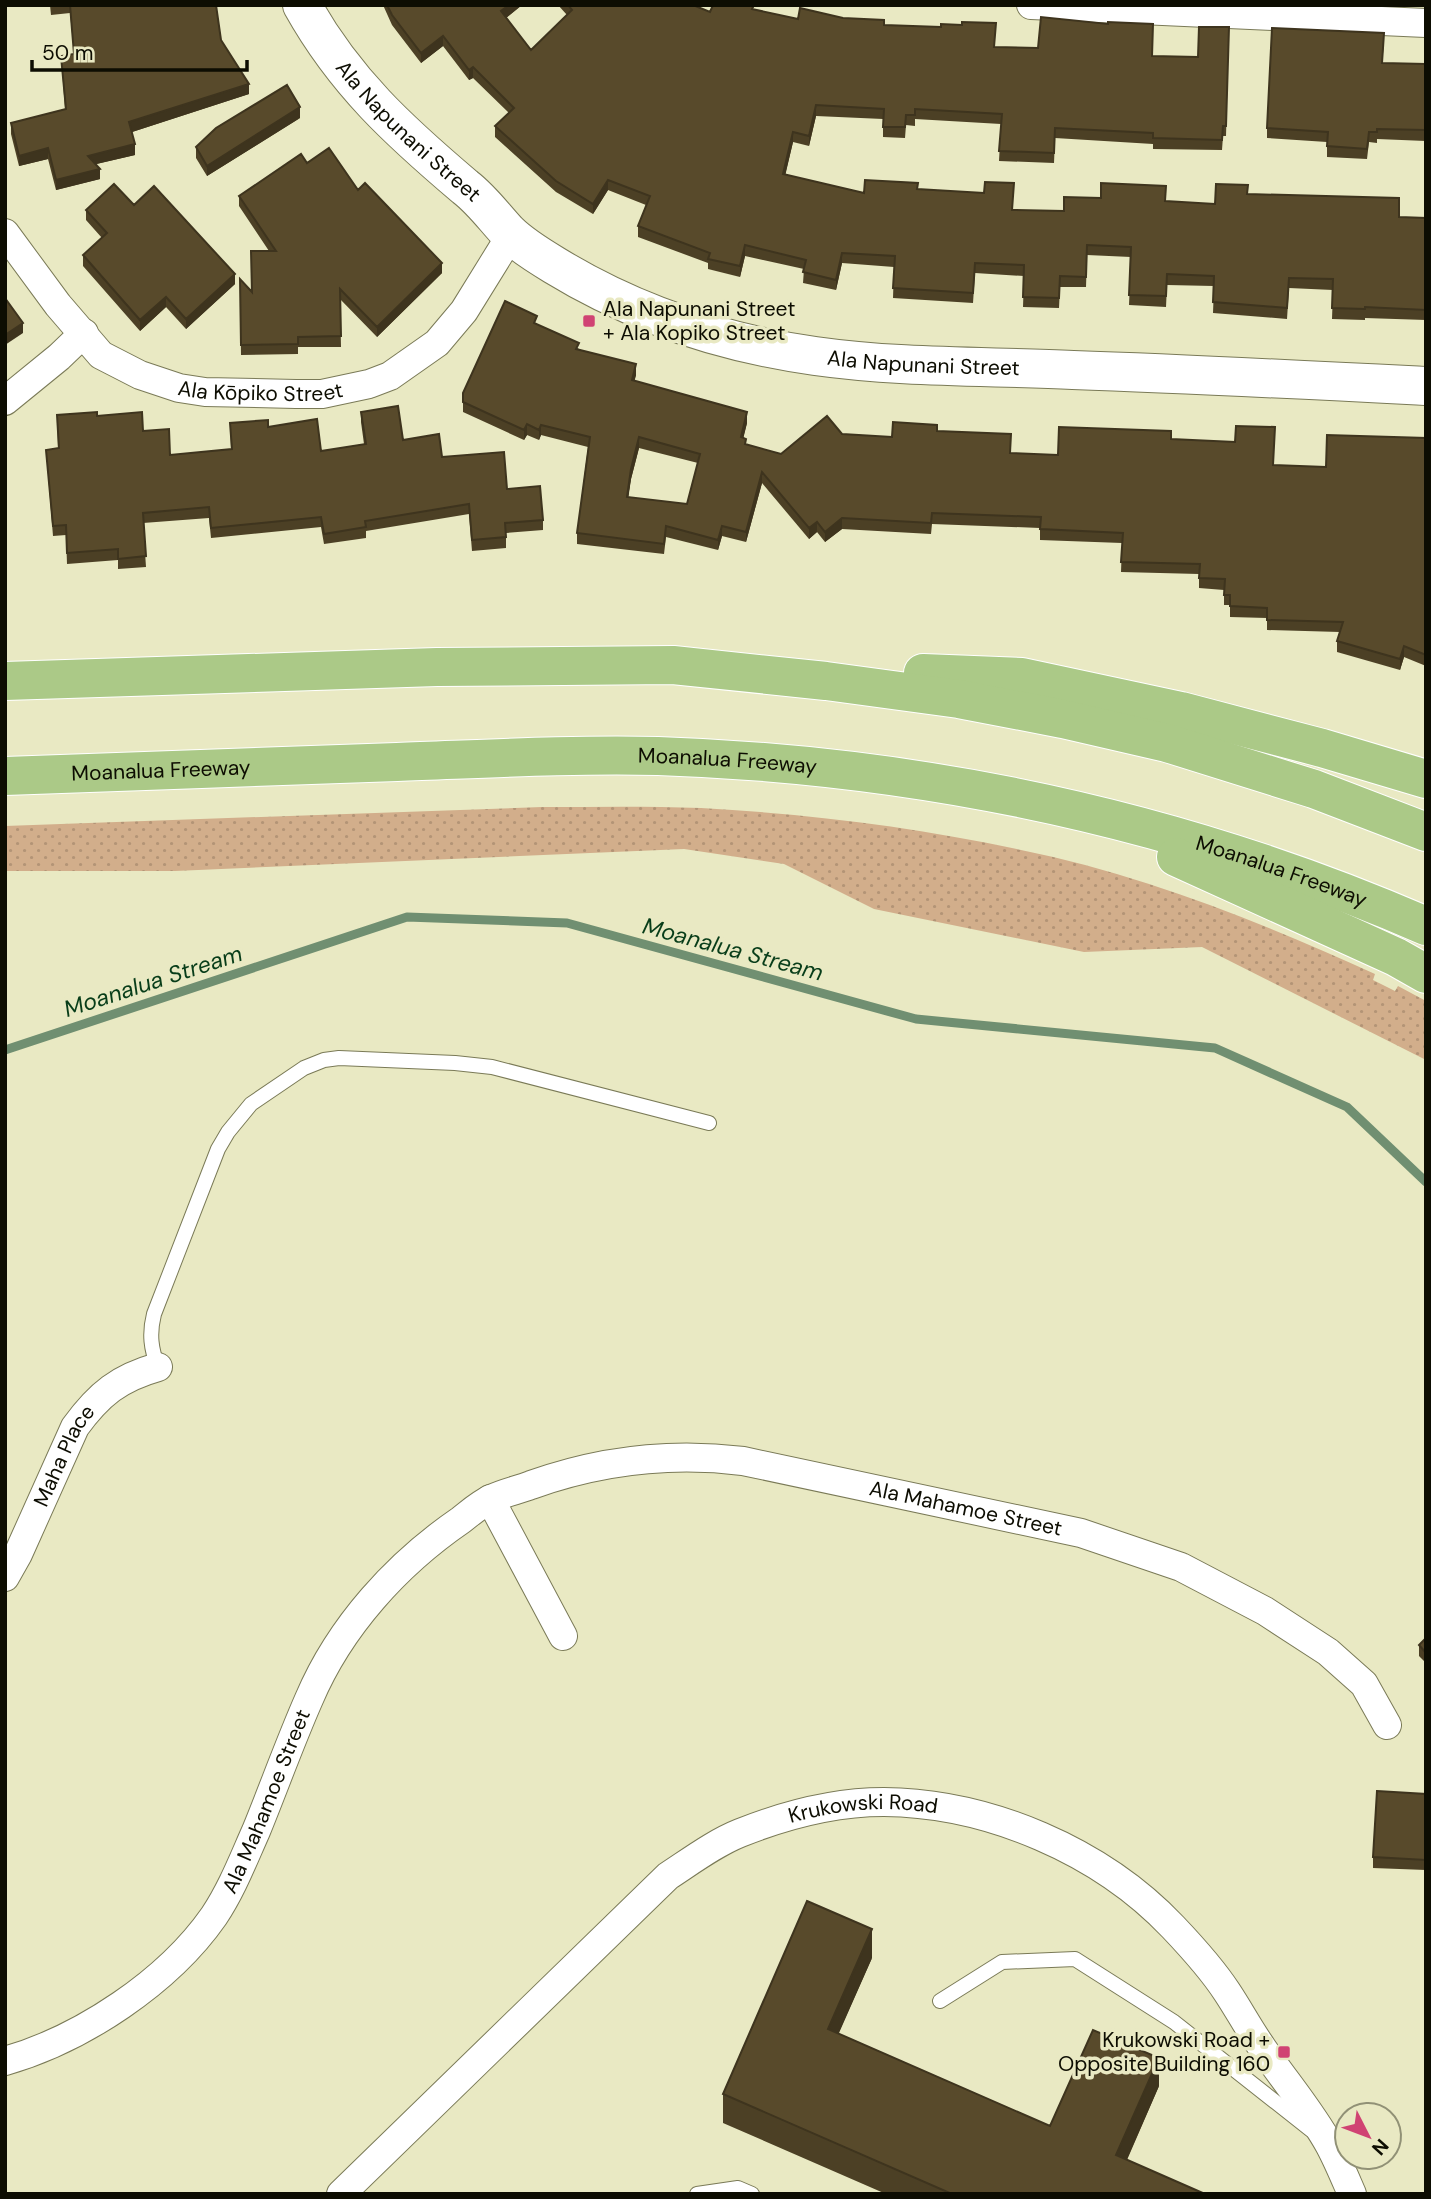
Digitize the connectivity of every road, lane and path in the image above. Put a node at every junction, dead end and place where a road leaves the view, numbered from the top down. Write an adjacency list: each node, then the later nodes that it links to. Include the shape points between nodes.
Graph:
1 (302, 5): 5 (street, Ala Napunani Street, via 355,84 395,127 475,194)
2 (1031, 5): 3 (street)
3 (1426, 23)
4 (5, 233): 6 (street, Ala Kōpiko Street)
5 (511, 236): 6 (street, Ala Kōpiko Street, via 464,311 437,343 390,376 346,390 296,394 179,387 140,375 101,355); 7 (street, Ala Napunani Street, via 586,284 672,322 815,356)
6 (84, 333): 8 (street)
7 (1426, 386)
8 (5, 401)
9 (673, 665): 10 (highway, via 437,667); 12 (highway, via 1022,677 1181,711); 14 (highway, via 906,692 1063,719 1181,747 1314,789)
10 (5, 681)
11 (5, 776): 13 (highway, Moanalua Freeway, via 656,756 863,773)
12 (1426, 779)
13 (1063, 806): 15 (highway, Moanalua Freeway, via 1249,859); 16 (highway)
14 (1426, 832)
15 (1426, 926)
16 (1426, 974)
17 (709, 1123): 18 (lane, via 492,1066 339,1058 314,1063 251,1104 218,1149 153,1314 150,1337)
18 (158, 1367): 20 (street, Maha Place, via 120,1381 88,1409 75,1427)
19 (490, 1499): 21 (street); 22 (street, Ala Mahamoe Street, via 616,1461 718,1458 1082,1533 1181,1567 1265,1611 1328,1652 1364,1684); 24 (street, Ala Mahamoe Street, via 430,1541 350,1628 309,1698 234,1884 188,1947 133,1997 109,2012 65,2039)
20 (5, 1577)
21 (563, 1636)
22 (1387, 1725)
23 (940, 2001): 25 (lane, via 1002,1962 1075,1959 1174,2022)
24 (5, 2061)
25 (1329, 2144): 26 (street, Krukowski Road, via 1226,1990 1172,1926 1121,1881 1060,1844 1026,1830 920,1804 883,1802 836,1806 750,1830 668,1876); 29 (street, Krukowski Road)
26 (341, 2194)
27 (696, 2194): 28 (lane, via 738,2188)
28 (752, 2194)
29 (1352, 2194)

